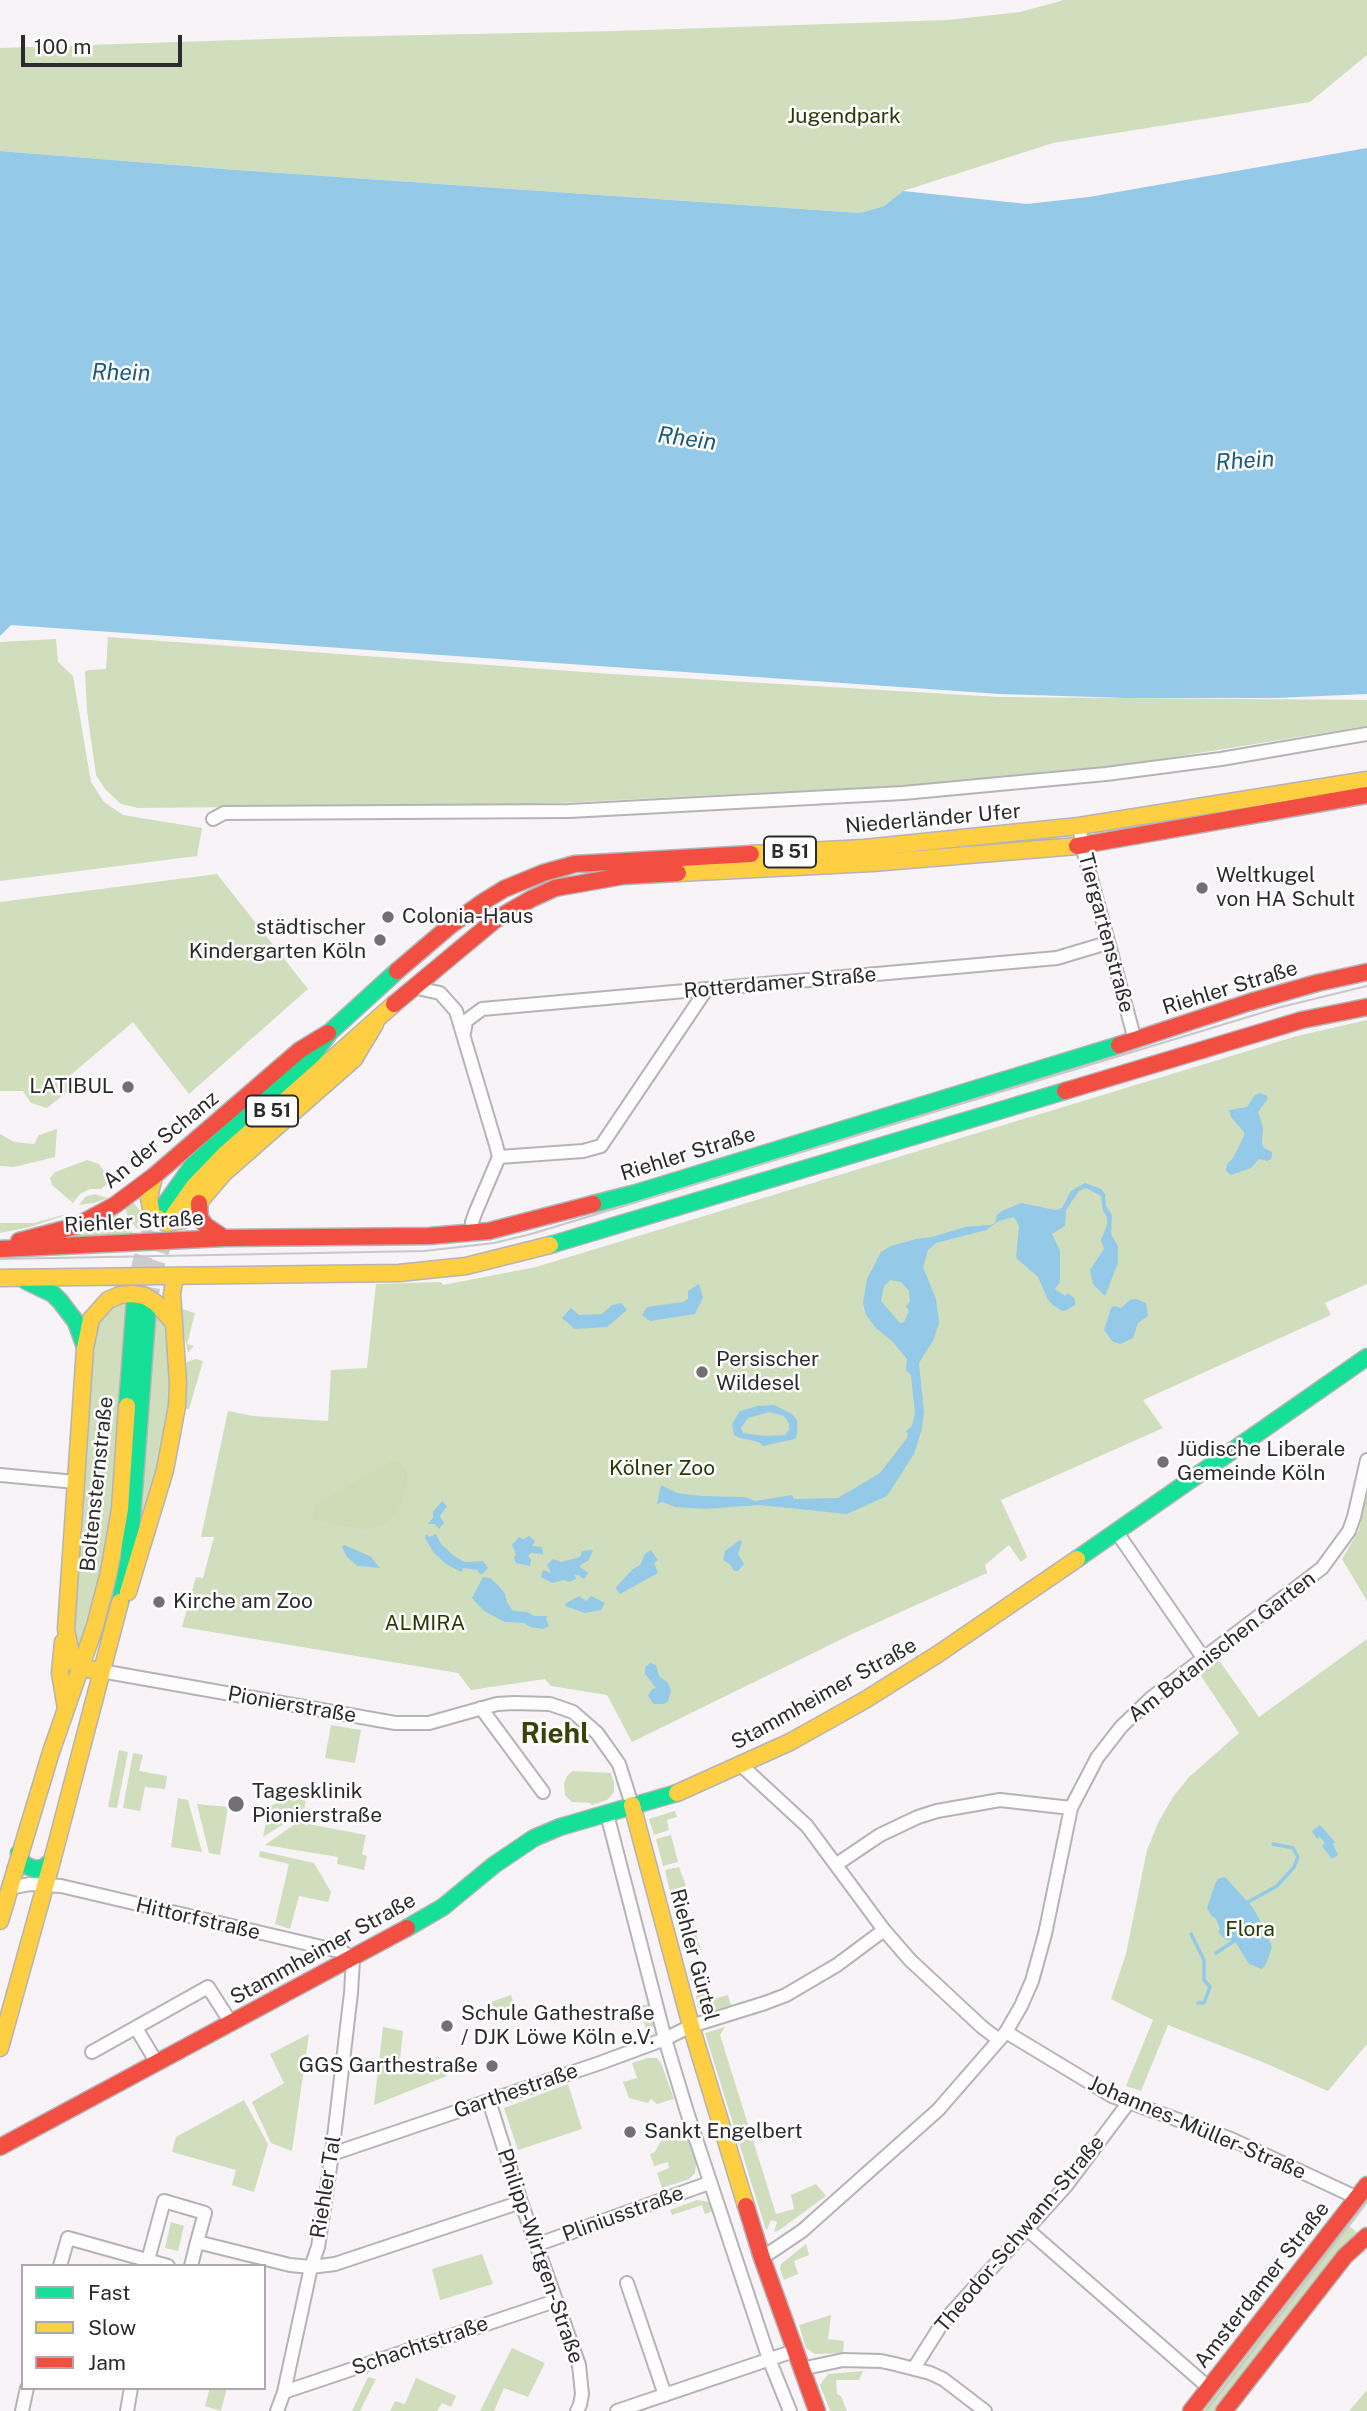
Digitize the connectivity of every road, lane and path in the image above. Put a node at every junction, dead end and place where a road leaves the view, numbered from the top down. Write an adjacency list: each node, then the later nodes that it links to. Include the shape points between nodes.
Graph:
1 (1367, 734): 4 (street, via 1106,774 903,793 569,811 224,813)
2 (1367, 780): 5 (main road, Niederländer Ufer / B 51)
3 (1367, 795): 6 (main road, Niederländer Ufer / B 51)
4 (213, 819)
5 (1079, 826): 6 (street, Tiergartenstraße); 7 (main road, Niederländer Ufer / B 51, via 864,848 575,864)
6 (1083, 846): 8 (main road, Niederländer Ufer / B 51, via 623,876 555,888); 10 (street, Tiergartenstraße)
7 (505, 889): 9 (main road, An der Schanz / B 51)
8 (531, 899): 11 (main road, An der Schanz / B 51, via 495,920)
9 (429, 943): 11 (main road, via 438,941 446,950); 17 (main road, An der Schanz / B 51)
10 (1107, 943): 14 (street, Rotterdamer Straße, via 1057,958); 19 (street, Tiergartenstraße)
11 (436, 967): 13 (main road, An der Schanz / B 51)
12 (1367, 972): 19 (main road, Riehler Straße, via 1277,994)
13 (413, 987): 16 (main road, An der Schanz / B 51); 18 (street, via 440,993 456,1011)
14 (706, 990): 18 (street, Rotterdamer Straße, via 482,1009 466,1021); 20 (street, via 601,1146)
15 (1367, 1007): 26 (main road, via 1302,1020 466,1266 399,1273)
16 (380, 1014): 17 (main road, An der Schanz / B 51, via 217,1161 167,1213 193,1165 309,1060); 22 (main road, An der Schanz, via 354,1059 224,1173)
17 (330, 1032): 21 (main road, An der Schanz / B 51, via 300,1050)
18 (464, 1033): 20 (street)
19 (1135, 1040): 23 (main road, Riehler Straße, via 636,1193)
20 (499, 1157): 23 (street, via 472,1222)
21 (154, 1176): 22 (main road, An der Schanz, via 149,1208 158,1220 184,1220); 25 (main road, An der Schanz / B 51, via 76,1226)
22 (199, 1203): 24 (main road, via 200,1218)
23 (473, 1233): 24 (main road, Riehler Straße)
24 (224, 1238): 25 (main road, Riehler Straße)
25 (0, 1247)
26 (175, 1276): 27 (main road); 28 (main road, Boltensternstraße)
27 (5, 1278): 29 (main road, via 26,1280 52,1294 76,1322)
28 (174, 1323): 29 (main road, Boltensternstraße, via 145,1296 120,1295 98,1309); 35 (main road, Boltensternstraße, via 178,1383 172,1438 132,1582)
29 (85, 1348): 33 (main road, Boltensternstraße)
30 (1367, 1357): 34 (main road, Stammheimer Straße)
31 (1367, 1460): 37 (street, Am Botanischen Garten, via 1354,1517 1337,1551 1304,1584)
32 (0, 1475): 33 (street, Boltensternstraße)
33 (76, 1482): 36 (main road, Boltensternstraße)
34 (1116, 1531): 37 (street); 42 (main road, Stammheimer Straße, via 865,1700)
35 (115, 1623): 38 (main road, Boltensternstraße, via 130,1547 141,1302 115,1545); 39 (main road, Boltensternstraße)
36 (66, 1629): 38 (main road, Boltensternstraße, via 72,1661); 41 (main road, via 60,1673)
37 (1204, 1659): 45 (street, Am Botanischen Garten, via 1121,1727 1097,1758)
38 (81, 1668): 39 (main road); 41 (main road, Boltensternstraße)
39 (101, 1671): 40 (street, Pionierstraße, via 395,1723 429,1723); 48 (main road, Boltensternstraße)
40 (481, 1707): 43 (street); 44 (street, Riehler Gürtel, via 533,1703 573,1712 612,1751 625,1776)
41 (66, 1710): 47 (main road, Boltensternstraße)
42 (742, 1766): 44 (main road, Stammheimer Straße, via 668,1796); 49 (street, Johannes-Müller-Straße, via 798,1816)
43 (539, 1788)
44 (632, 1805): 46 (main road, Stammheimer Straße); 59 (main road, Riehler Gürtel)
45 (1071, 1808): 49 (street, via 1000,1800 937,1811 880,1835); 61 (street, Am Botanischen Garten, via 1032,1981)
46 (607, 1814): 56 (main road, Stammheimer Straße, via 560,1826 534,1839 443,1907); 62 (street)
47 (19, 1853): 48 (main road, via 23,1864 34,1869); 51 (main road, Boltensternstraße)
48 (52, 1861): 50 (main road, Boltensternstraße); 52 (street)
49 (837, 1864): 54 (street, Johannes-Müller-Straße)
50 (45, 1886): 51 (street, Hittorfstraße); 52 (street, Hittorfstraße); 63 (main road, Boltensternstraße)
51 (10, 1888): 53 (main road, Boltensternstraße)
52 (73, 1889): 55 (street, Hittorfstraße)
53 (0, 1921)
54 (884, 1930): 59 (street, Garthestraße, via 837,1965 786,1994); 61 (street, Johannes-Müller-Straße, via 982,2027)
55 (324, 1948): 56 (street, Hittorfstraße); 57 (street)
56 (353, 1959): 57 (main road, Stammheimer Straße); 69 (street, Riehler Tal)
57 (328, 1970): 58 (main road, Stammheimer Straße)
58 (231, 2023): 60 (street, Stammheimer Straße, via 208,1987); 65 (main road, Stammheimer Straße)
59 (691, 2026): 62 (street, Garthestraße); 78 (main road, Riehler Gürtel)
60 (136, 2028): 64 (street, Stammheimer Straße); 65 (street)
61 (1003, 2036): 67 (street, Johannes-Müller-Straße); 78 (street, Am Botanischen Garten, via 938,2110 852,2189)
62 (665, 2039): 66 (street, Garthestraße); 70 (street)
63 (0, 2048)
64 (92, 2052)
65 (157, 2063): 68 (main road, Stammheimer Straße)
66 (489, 2101): 69 (street, Garthestraße); 73 (street, Philipp-Wirtgen-Straße)
67 (1129, 2102): 72 (street, Johannes-Müller-Straße, via 1231,2140); 74 (street, Theodor-Schwann-Straße)
68 (0, 2149)
69 (332, 2154): 82 (street, Riehler Tal)
70 (709, 2183): 77 (street, Pliniusstraße); 86 (street)
71 (1367, 2185): 72 (main road, Amsterdamer Straße)
72 (1356, 2199): 89 (main road, Amsterdamer Straße)
73 (521, 2202): 77 (street, Philipp-Wirtgen-Straße); 82 (street, via 335,2264)
74 (1028, 2230): 87 (street, Theodor-Schwann-Straße, via 943,2322); 89 (street)
75 (1367, 2236): 103 (main road, via 1345,2256)
76 (197, 2242): 80 (street, via 205,2213 164,2201); 81 (street); 82 (street)
77 (536, 2245): 84 (street, Philipp-Wirtgen-Straße)
78 (762, 2258): 85 (main road, Riehler Gürtel)
79 (61, 2264): 80 (street, via 68,2238)
80 (159, 2264)
81 (192, 2264)
82 (311, 2267): 92 (street, Riehler Tal)
83 (627, 2283): 93 (street)
84 (555, 2301): 92 (street, Schachtstraße); 97 (street, Philipp-Wirtgen-Straße, via 579,2365 582,2393)
85 (794, 2351): 86 (street); 88 (main road, Riehler Gürtel)
86 (769, 2359): 93 (street); 99 (street)
87 (914, 2368): 88 (street, via 843,2360); 101 (street, via 943,2379)
88 (801, 2369): 100 (main road, Riehler Gürtel)
89 (1208, 2387): 102 (main road, Amsterdamer Straße)
90 (27, 2390): 94 (street)
91 (131, 2390): 95 (street)
92 (284, 2392): 96 (street, Riehler Tal)
93 (665, 2395): 98 (street)
94 (22, 2411)
95 (127, 2411)
96 (277, 2411)
97 (577, 2411)
98 (617, 2411)
99 (790, 2411)
100 (817, 2411)
101 (985, 2411)
102 (1191, 2411)
103 (1224, 2411)

